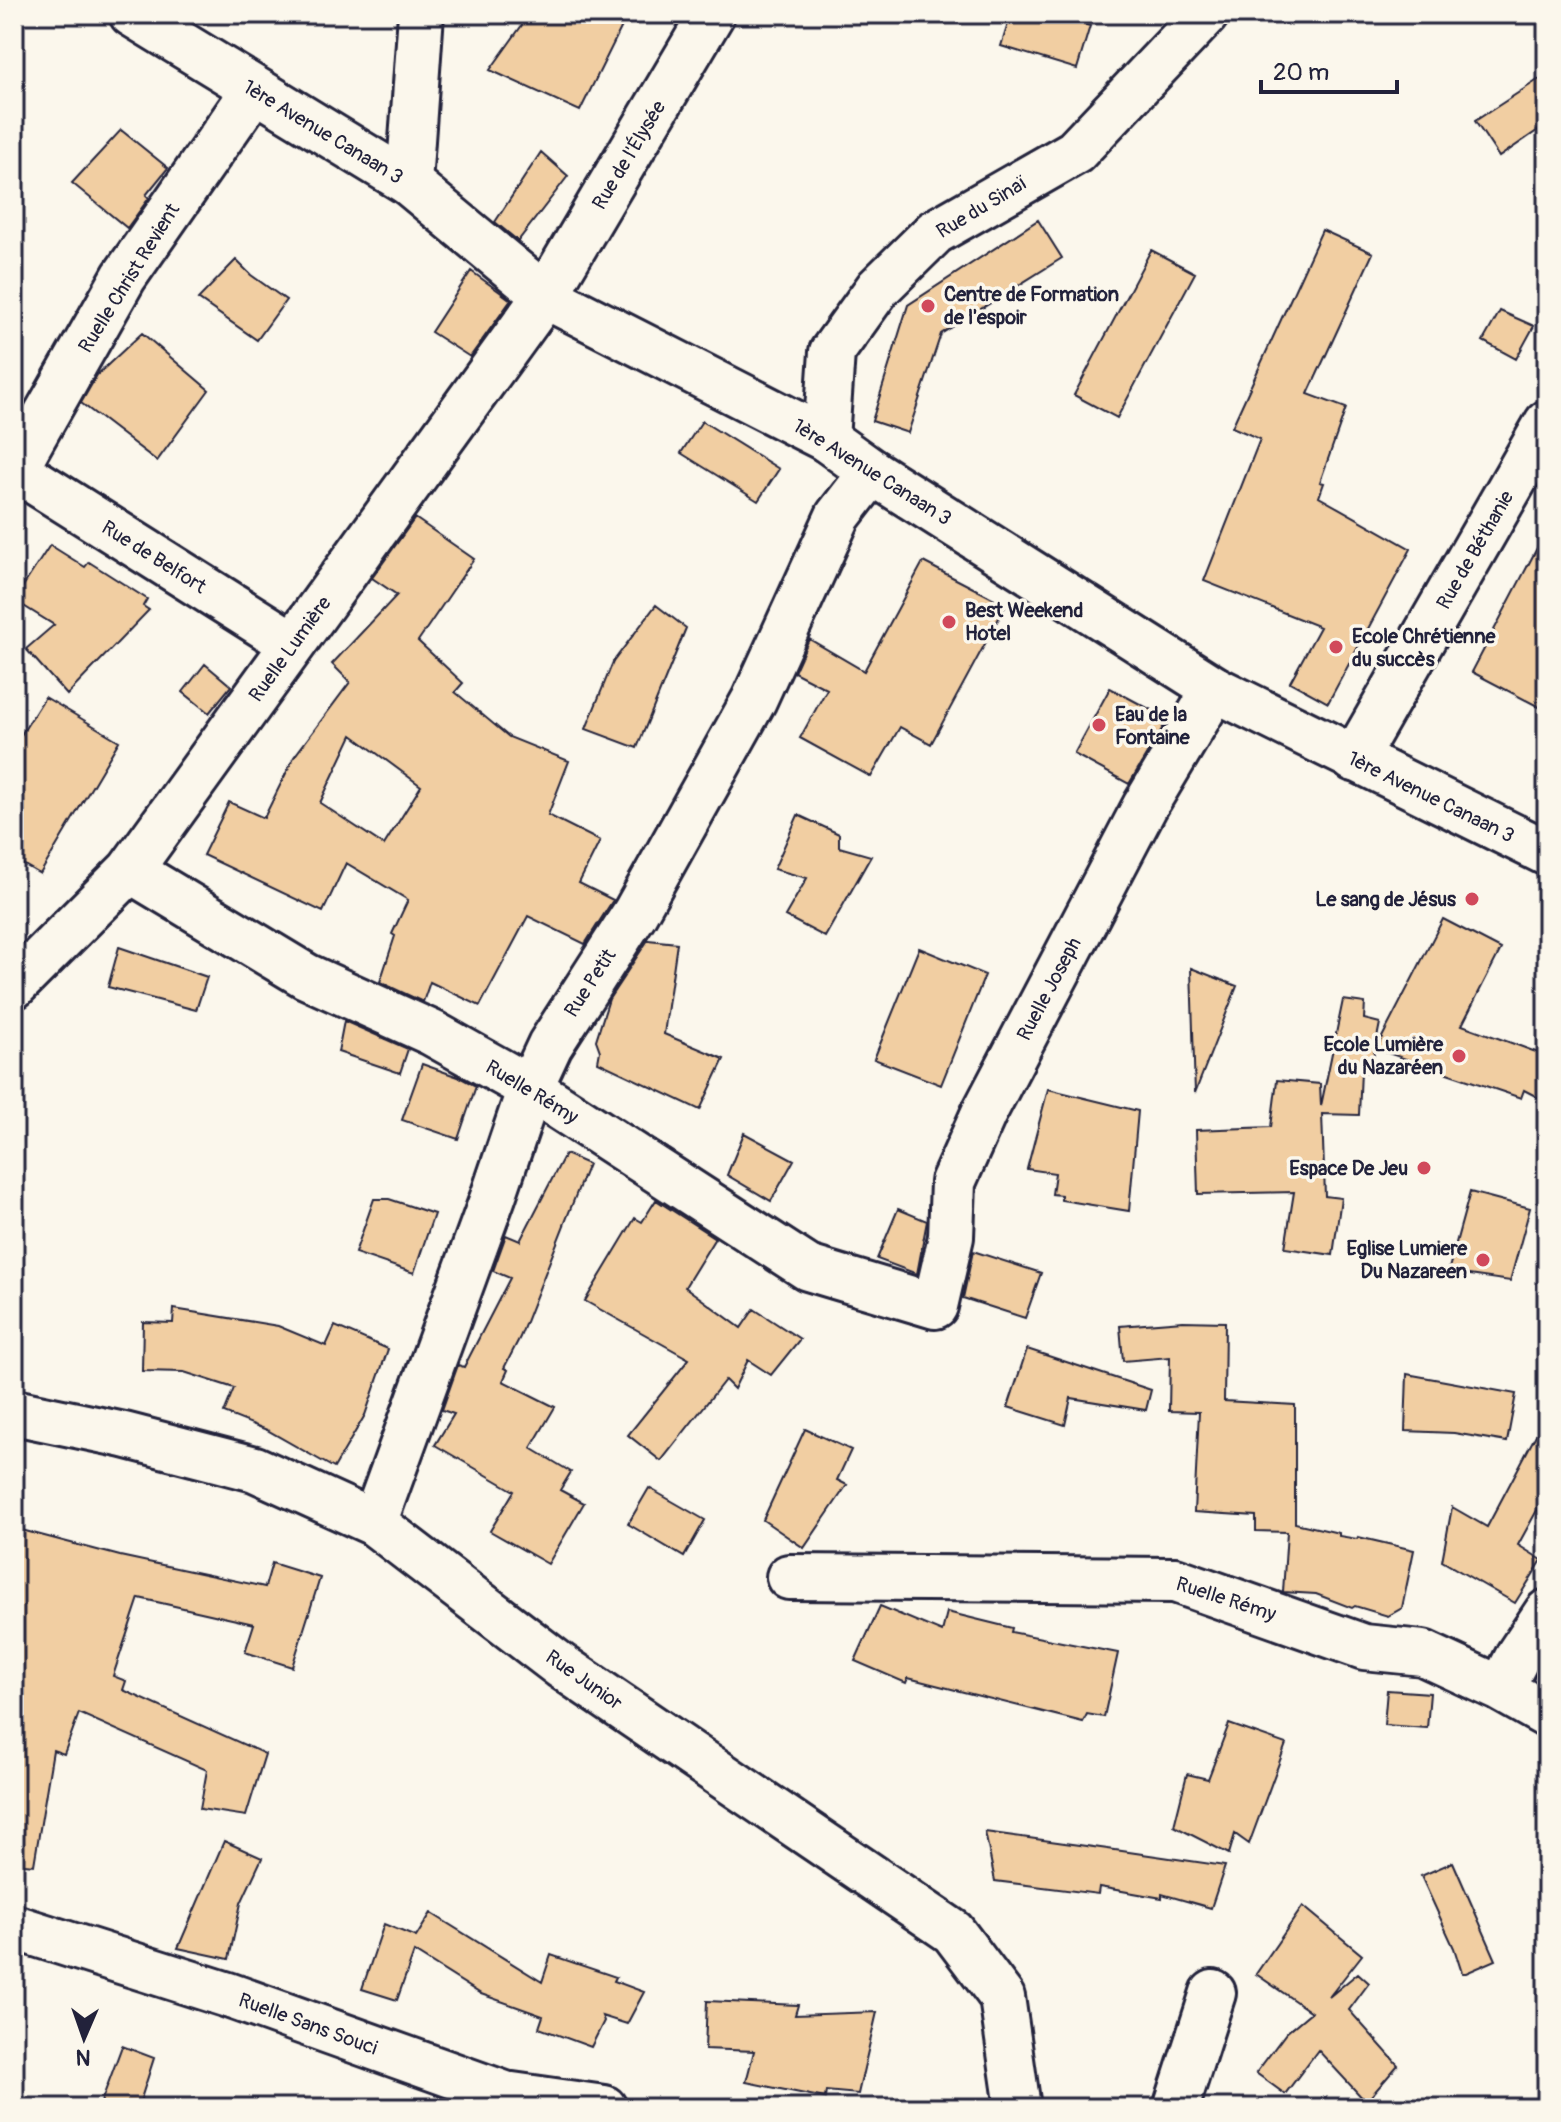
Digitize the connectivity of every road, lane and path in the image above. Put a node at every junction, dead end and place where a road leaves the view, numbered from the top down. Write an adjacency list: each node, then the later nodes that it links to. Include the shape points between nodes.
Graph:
1 (132, 14): 5 (street, 1ère Avenue Canaan 3)
2 (421, 14): 6 (street)
3 (712, 14): 7 (street, Rue de l'Élysée)
4 (1206, 14): 9 (street, Rue du Sinaï, via 1075,152 935,232 878,288 832,352)
5 (254, 90): 6 (street, 1ère Avenue Canaan 3); 10 (street, Ruelle Christ Revient, via 124,277)
6 (409, 183): 7 (street, 1ère Avenue Canaan 3)
7 (545, 296): 9 (street, 1ère Avenue Canaan 3); 12 (street, Ruelle Lumière)
8 (1547, 423): 14 (street, Rue de Béthanie)
9 (826, 439): 11 (street, 1ère Avenue Canaan 3)
10 (15, 470): 12 (street, Rue de Belfort)
11 (872, 472): 13 (street, 1ère Avenue Canaan 3); 18 (street, Rue Petit, via 838,516 754,700 635,913 550,1045)
12 (293, 644): 16 (street, Ruelle Lumière)
13 (1215, 689): 14 (street, 1ère Avenue Canaan 3); 19 (street, Ruelle Joseph, via 1138,820 984,1113 953,1182 951,1237)
14 (1354, 759): 15 (street, 1ère Avenue Canaan 3)
15 (1547, 853)
16 (130, 870): 17 (street, Ruelle Lumière); 18 (street, Ruelle Rémy, via 306,976 432,1033)
17 (14, 986)
18 (530, 1088): 19 (street, Ruelle Rémy, via 808,1268); 21 (street, Rue Petit)
19 (935, 1306)
20 (14, 1412): 21 (street, Rue Junior, via 255,1469)
21 (374, 1523): 29 (street, Rue Junior, via 561,1666 953,1932 1002,1997)
22 (789, 1577): 24 (street, Ruelle Rémy, via 1175,1580 1364,1647 1423,1653)
23 (1547, 1612): 24 (street)
24 (1501, 1689): 25 (street, Ruelle Rémy)
25 (1547, 1715)
26 (14, 1927): 28 (street, Ruelle Sans Souci, via 228,1995 505,2094)
27 (1213, 1993): 30 (street)
28 (604, 2108)
29 (1018, 2108)
30 (1176, 2108)

